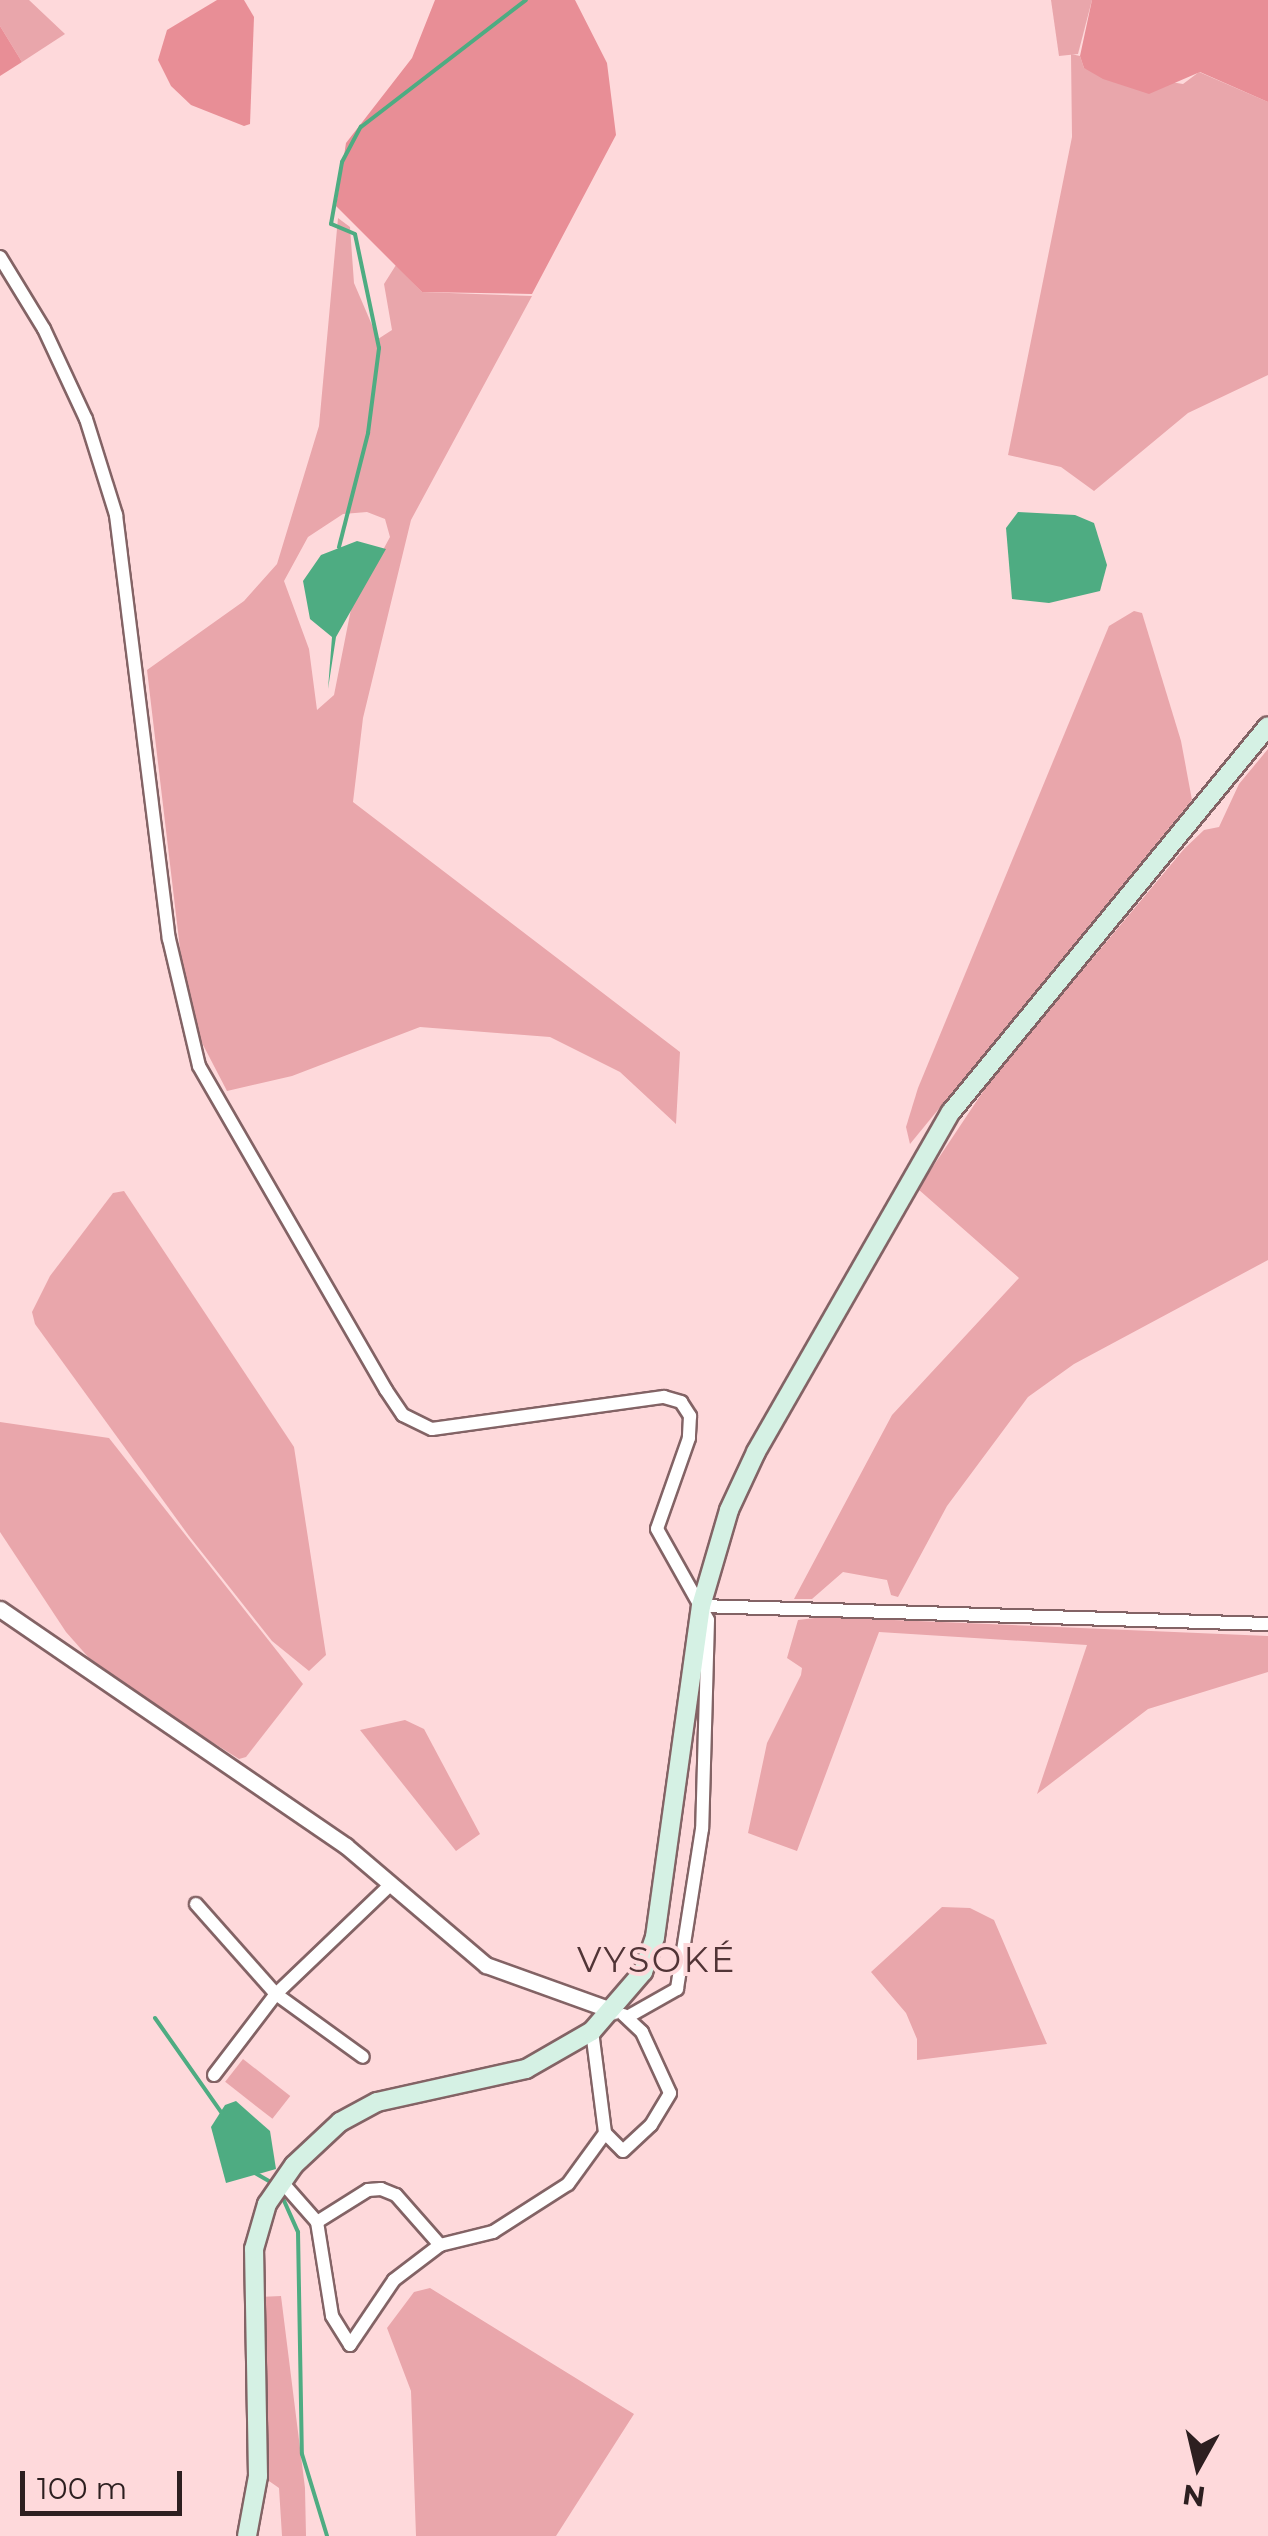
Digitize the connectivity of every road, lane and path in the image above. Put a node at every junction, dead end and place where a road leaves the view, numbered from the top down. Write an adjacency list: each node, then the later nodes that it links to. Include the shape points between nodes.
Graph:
1 (0, 257): 3 (street, via 44,329 86,419 116,516 169,939 184,1019 216,1099 403,1414 432,1429 664,1397 681,1402 690,1416 689,1438 658,1529)
2 (1268, 726): 3 (main road, via 951,1112 912,1171 756,1452 729,1510)
3 (701, 1606): 5 (street); 9 (main road, via 654,1937); 9 (street, via 708,1647 702,1829 684,1968 677,1988)
4 (0, 1609): 6 (street, via 346,1846)
5 (1268, 1624)
6 (390, 1884): 8 (street); 9 (street, via 486,1965)
7 (196, 1904): 8 (street)
8 (276, 1994): 11 (street); 12 (street)
9 (621, 2014): 10 (main road); 13 (street, via 670,2092 631,2148 616,2147)
10 (592, 2031): 13 (street); 14 (main road, via 526,2070 377,2102 323,2134)
11 (363, 2057)
12 (214, 2075)
13 (605, 2133): 16 (street, via 578,2175 523,2215 493,2232)
14 (281, 2181): 15 (street); 17 (main road, via 254,2249 258,2476)
15 (316, 2222): 16 (street, via 368,2190 382,2189 396,2195); 16 (street, via 332,2316 350,2345 394,2280)
16 (440, 2245)
17 (247, 2536)

